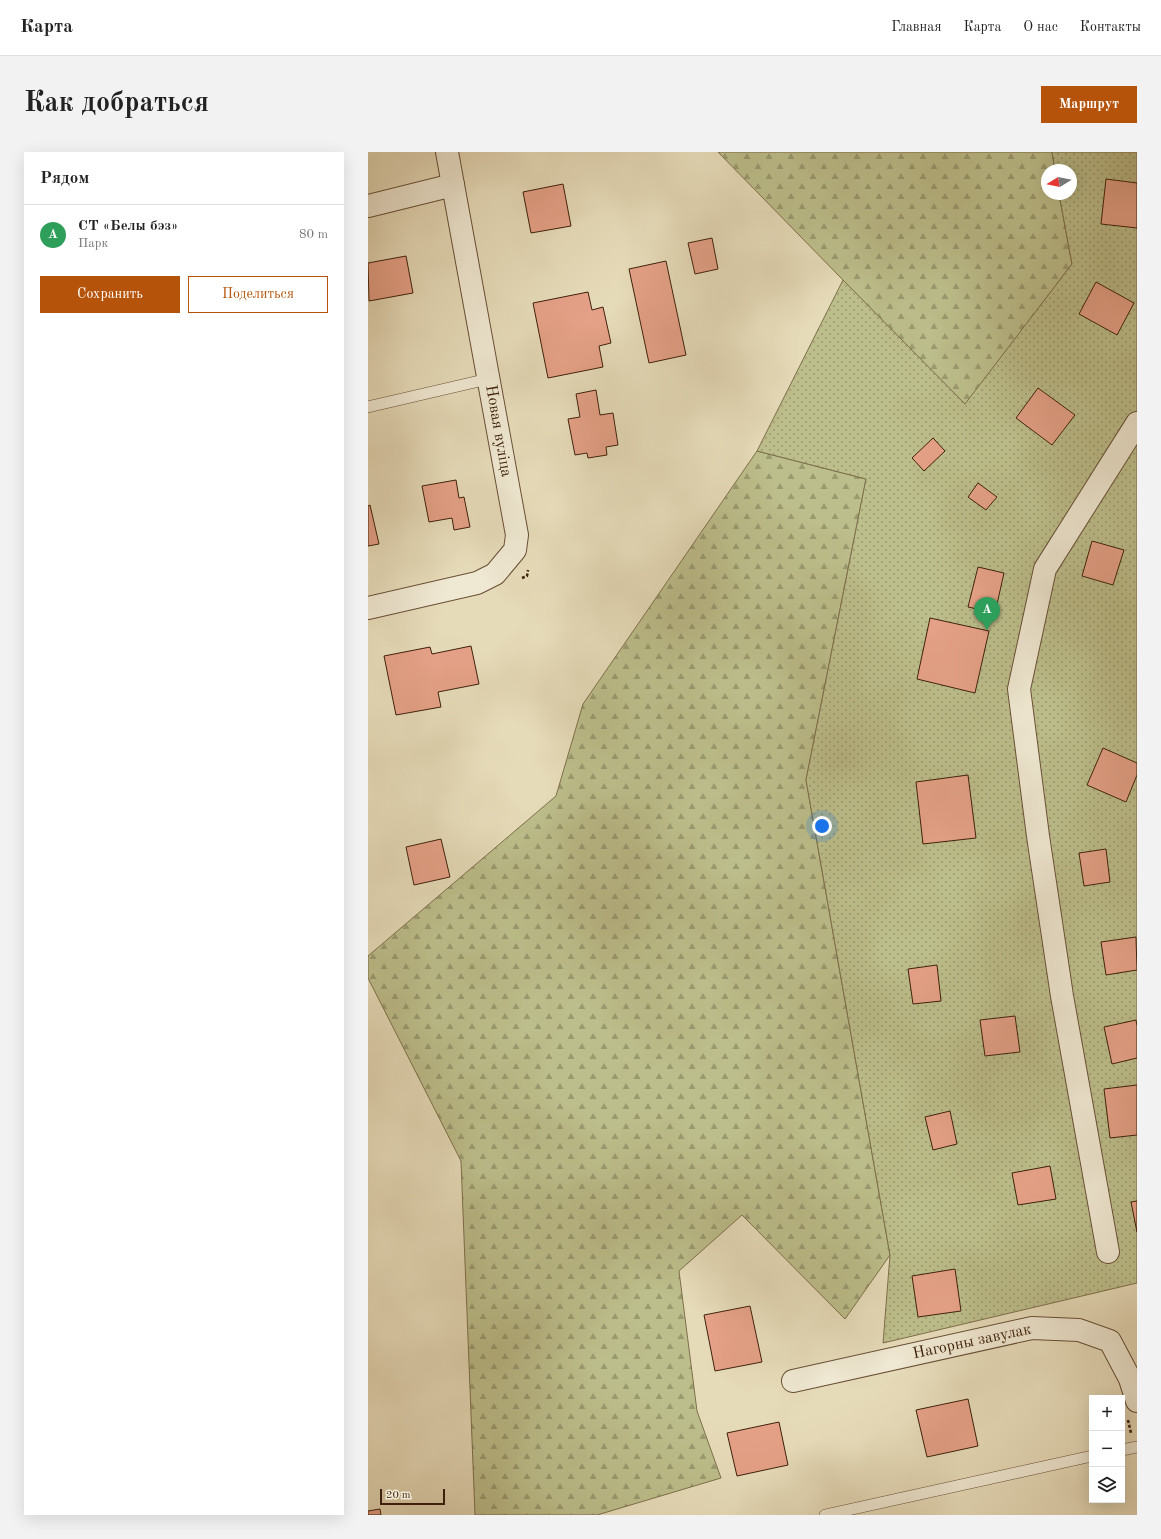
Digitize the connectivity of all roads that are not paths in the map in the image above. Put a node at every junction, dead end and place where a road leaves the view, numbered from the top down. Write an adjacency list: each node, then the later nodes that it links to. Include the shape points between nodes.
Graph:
1 (447, 152): 2 (street, Новая вуліца)
2 (453, 186): 3 (street); 4 (street, Новая вуліца)
3 (368, 206)
4 (488, 379): 5 (lane); 7 (street, Новая вуліца, via 517,535 515,550 495,574 477,583)
5 (368, 407)
6 (1137, 423): 8 (street, via 1045,569 1019,689 1062,996)
7 (368, 608)
8 (1108, 1252)
9 (793, 1381): 10 (street, Нагорны завулак, via 1032,1328 1079,1330 1110,1341 1130,1379)
10 (1132, 1410)
11 (1136, 1447): 12 (lane)
12 (1125, 1449)
13 (1089, 1457): 14 (lane)
14 (825, 1515)

